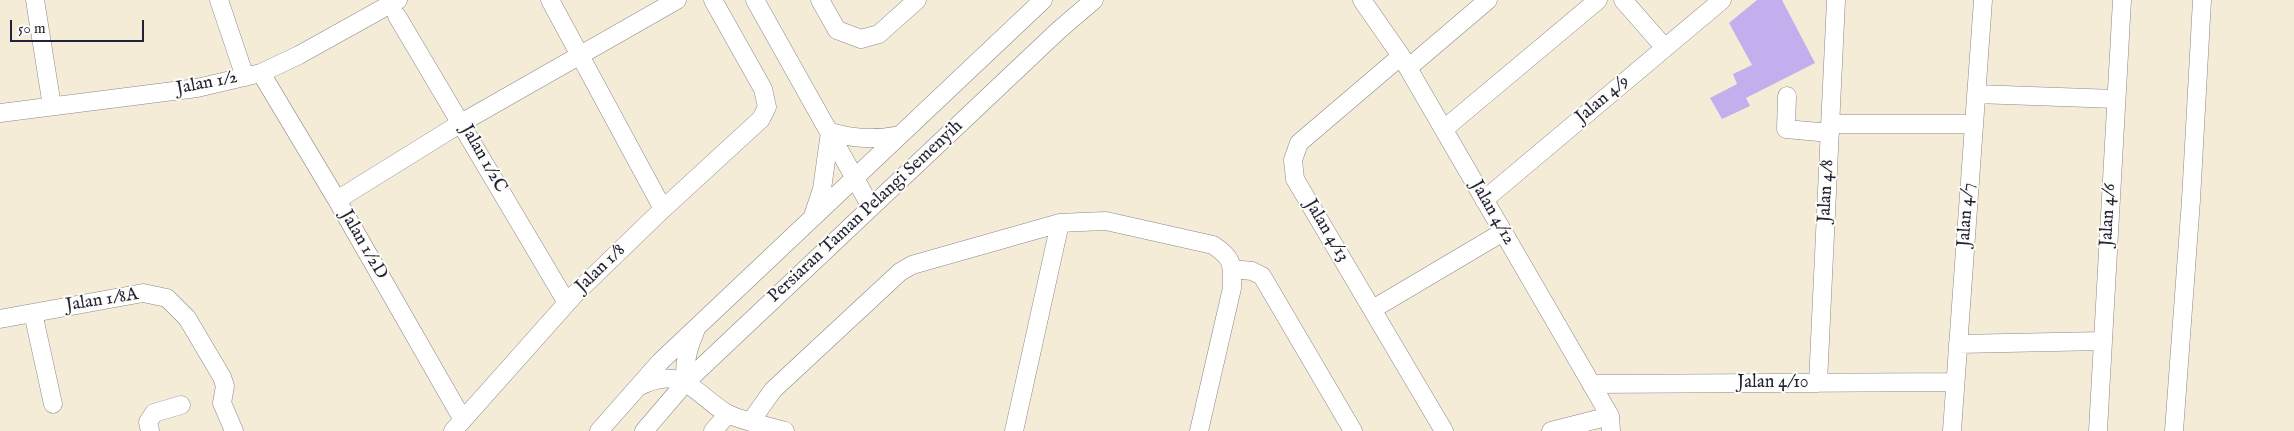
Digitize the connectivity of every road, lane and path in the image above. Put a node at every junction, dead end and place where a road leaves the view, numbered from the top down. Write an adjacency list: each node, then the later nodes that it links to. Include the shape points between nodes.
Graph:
1 (35, 0): 28 (street)
2 (219, 0): 24 (street, Jalan 1/2D)
3 (550, 0): 22 (street)
4 (677, 0): 22 (street)
5 (713, 0): 40 (street, Jalan 1/8, via 763,89 767,107 761,119)
6 (755, 0): 34 (street)
7 (820, 0): 8 (street, via 837,30 861,40 879,34)
8 (917, 0)
9 (1043, 0): 35 (street, Persiaran Taman Pelangi Semenyih)
10 (1094, 0): 39 (street, Persiaran Taman Pelangi Semenyih)
11 (1488, 0): 23 (street, Jalan 4/13)
12 (1598, 0): 33 (street)
13 (1623, 0): 21 (street)
14 (1722, 0): 21 (street, Jalan 4/9)
15 (1836, 0): 32 (street, Jalan 4/8)
16 (1983, 0): 25 (street, Jalan 4/7)
17 (2122, 0): 27 (street, Jalan 4/6)
18 (2202, 0): 76 (street)
19 (1364, 1): 23 (street, Jalan 4/12)
20 (397, 8): 24 (street, Jalan 1/2); 30 (street, Jalan 1/2C)
21 (1665, 48): 38 (street, Jalan 4/9)
22 (580, 55): 30 (street); 40 (street)
23 (1405, 62): 33 (street, Jalan 4/12); 46 (street, Jalan 4/13, via 1299,143 1293,160 1294,179)
24 (253, 75): 28 (street, Jalan 1/2, via 197,88); 37 (street, Jalan 1/2D)
25 (1976, 94): 27 (street); 31 (street, Jalan 4/7)
26 (1787, 96): 32 (street, via 1786,128)
27 (2116, 99): 50 (street, Jalan 4/6)
28 (52, 106): 29 (street, Jalan 1/2)
29 (0, 114)
30 (461, 123): 37 (street); 45 (street, Jalan 1/2C)
31 (1974, 124): 32 (street); 51 (street, Jalan 4/7)
32 (1830, 128): 54 (street, Jalan 4/8)
33 (1444, 129): 38 (street, Jalan 4/12)
34 (830, 132): 35 (street, via 877,140); 36 (street); 41 (street, via 822,189)
35 (900, 135): 36 (street, Persiaran Taman Pelangi Semenyih)
36 (854, 179): 39 (street); 41 (street, Persiaran Taman Pelangi Semenyih)
37 (337, 200): 62 (street, Jalan 1/2D)
38 (1484, 200): 43 (street, Jalan 4/12)
39 (871, 207): 52 (street, Persiaran Taman Pelangi Semenyih)
40 (663, 209): 45 (street, Jalan 1/8)
41 (812, 219): 49 (street, Persiaran Taman Pelangi Semenyih)
42 (1060, 223): 44 (street, via 1106,221 1213,245); 60 (street, via 906,268 773,390); 69 (street)
43 (1503, 232): 46 (street); 55 (street, Jalan 4/12)
44 (1230, 262): 70 (street, via 1232,288); 71 (street, via 1262,276)
45 (567, 303): 62 (street, Jalan 1/8)
46 (1373, 310): 72 (street, Jalan 4/13)
47 (33, 312): 48 (street, Jalan 1/8A); 57 (street); 64 (street, Jalan 1/8A, via 143,293 167,298 187,318 222,377 225,386 222,403)
48 (0, 318)
49 (697, 327): 52 (street, via 688,349 684,371); 56 (street, Persiaran Taman Pelangi Semenyih)
50 (2102, 341): 51 (street); 75 (street, Jalan 4/6)
51 (1958, 344): 53 (street, Jalan 4/7)
52 (686, 382): 56 (street, via 651,380); 59 (street); 66 (street, Persiaran Taman Pelangi Semenyih)
53 (1955, 382): 54 (street, Jalan 4/10); 74 (street, Jalan 4/7)
54 (1818, 383): 55 (street, Jalan 4/10)
55 (1591, 384): 61 (street, Jalan 4/12)
56 (638, 387): 65 (street, Persiaran Taman Pelangi Semenyih)
57 (53, 404)
58 (182, 405): 63 (street, via 154,413 148,422)
59 (728, 414): 60 (street); 67 (street)
60 (751, 420): 68 (street)
61 (1610, 423): 73 (street)
62 (458, 425)
63 (150, 431)
64 (234, 431)
65 (599, 431)
66 (644, 431)
67 (712, 431)
68 (785, 431)
69 (1014, 431)
70 (1198, 431)
71 (1353, 431)
72 (1444, 431)
73 (1552, 431)
74 (1952, 431)
75 (2098, 431)
76 (2174, 431)

